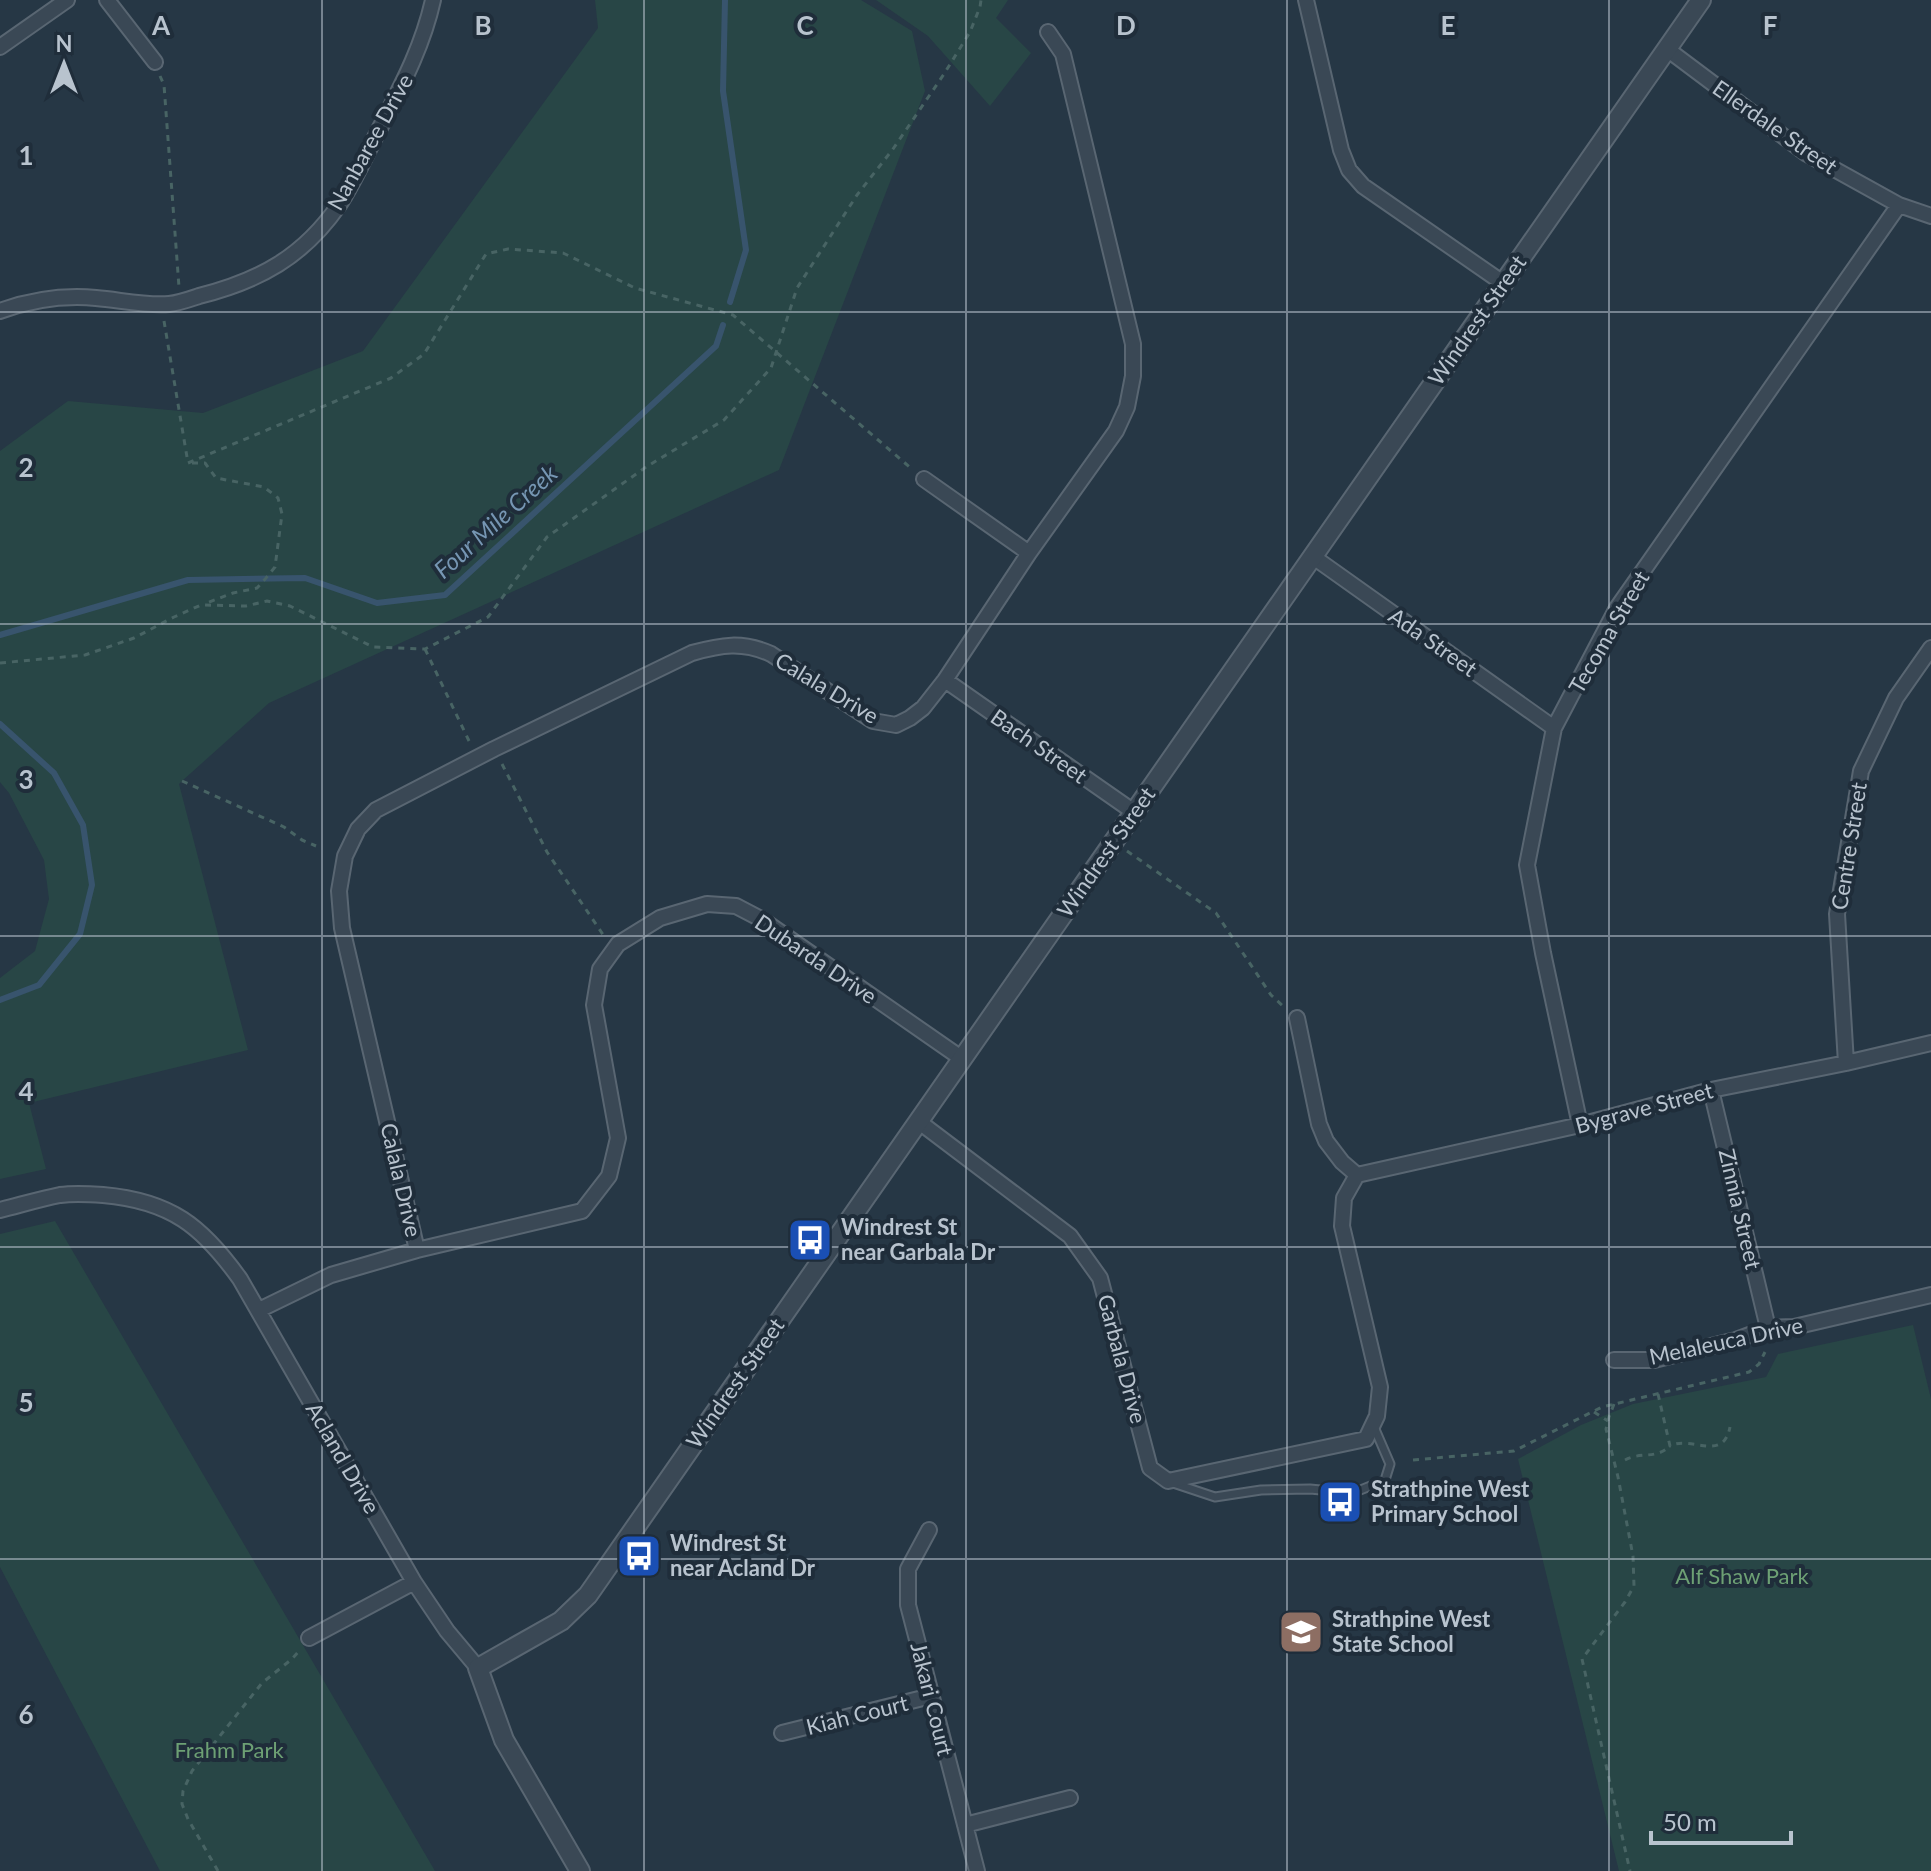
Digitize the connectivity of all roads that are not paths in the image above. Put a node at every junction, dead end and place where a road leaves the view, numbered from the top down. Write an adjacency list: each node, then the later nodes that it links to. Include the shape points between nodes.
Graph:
1 (67, 0): 7 (street)
2 (107, 0): 9 (street)
3 (433, 0): 13 (street, Nanbaree Drive, via 413,65 339,204 288,258 256,278 169,304 54,298)
4 (1306, 0): 12 (street, via 1349,170 1363,186)
5 (1701, 0): 8 (street, Windrest Street)
6 (1048, 32): 15 (street, Calala Drive, via 1063,54 1133,344 1133,376 1116,431)
7 (0, 47)
8 (1667, 49): 10 (street, Ellerdale Street, via 1807,154); 12 (street, Windrest Street)
9 (155, 62)
10 (1899, 205): 11 (street, Ellerdale Street); 19 (street, Tecoma Street, via 1617,608)
11 (1931, 216)
12 (1503, 283): 16 (street, Windrest Street)
13 (0, 311)
14 (924, 479): 15 (street)
15 (1029, 553): 18 (street, Calala Drive)
16 (1312, 556): 19 (street, Ada Street); 20 (street, Windrest Street)
17 (1931, 648): 24 (street, Centre Street, via 1896,698 1861,771 1837,914)
18 (945, 680): 20 (street, Bach Street); 30 (street, Calala Drive, via 923,708 896,725 873,721 763,650 735,644 713,647 494,749 376,810 358,829 345,856 339,891 342,928)
19 (1554, 728): 27 (street, Tecoma Street, via 1527,865)
20 (1134, 812): 23 (street, Windrest Street)
21 (1297, 1018): 28 (street, via 1319,1124 1326,1141)
22 (1931, 1043): 24 (street, Bygrave Street)
23 (961, 1058): 26 (street, Windrest Street); 30 (street, Dubarda Drive, via 736,906 707,904 660,918 618,944 600,969 594,1005 618,1138 609,1176 582,1211)
24 (1846, 1063): 25 (street, Bygrave Street)
25 (1711, 1090): 27 (street, Bygrave Street); 33 (street, Zinnia Street)
26 (918, 1121): 36 (street, Garbala Drive, via 1070,1236 1100,1278 1150,1468); 40 (street, Windrest Street, via 588,1595 561,1621)
27 (1580, 1125): 28 (street, Bygrave Street)
28 (1357, 1175): 35 (street, via 1344,1198 1342,1226 1380,1387)
29 (0, 1210): 32 (street, Acland Drive, via 63,1195 150,1203 198,1230 219,1250)
30 (417, 1250): 32 (street, Dubarda Drive, via 331,1275)
31 (1931, 1295): 33 (street, Melaleuca Drive, via 1794,1327)
32 (259, 1310): 38 (street, Acland Drive)
33 (1768, 1328): 34 (street, Melaleuca Drive, via 1654,1360)
34 (1614, 1360)
35 (1373, 1425): 36 (street, via 1366,1439); 36 (lane, via 1390,1464 1385,1480 1353,1493 1274,1490 1215,1497)
36 (1168, 1481)
37 (929, 1530): 41 (street, Jakari Court, via 908,1569 908,1605)
38 (414, 1582): 39 (street); 40 (street, Acland Drive)
39 (309, 1638)
40 (478, 1668): 45 (street, Acland Drive, via 504,1740)
41 (931, 1696): 42 (street, Kiah Court); 44 (street, Jakari Court)
42 (782, 1733)
43 (1070, 1798): 44 (street)
44 (965, 1825): 46 (street, Jakari Court)
45 (580, 1871)
46 (977, 1871)

